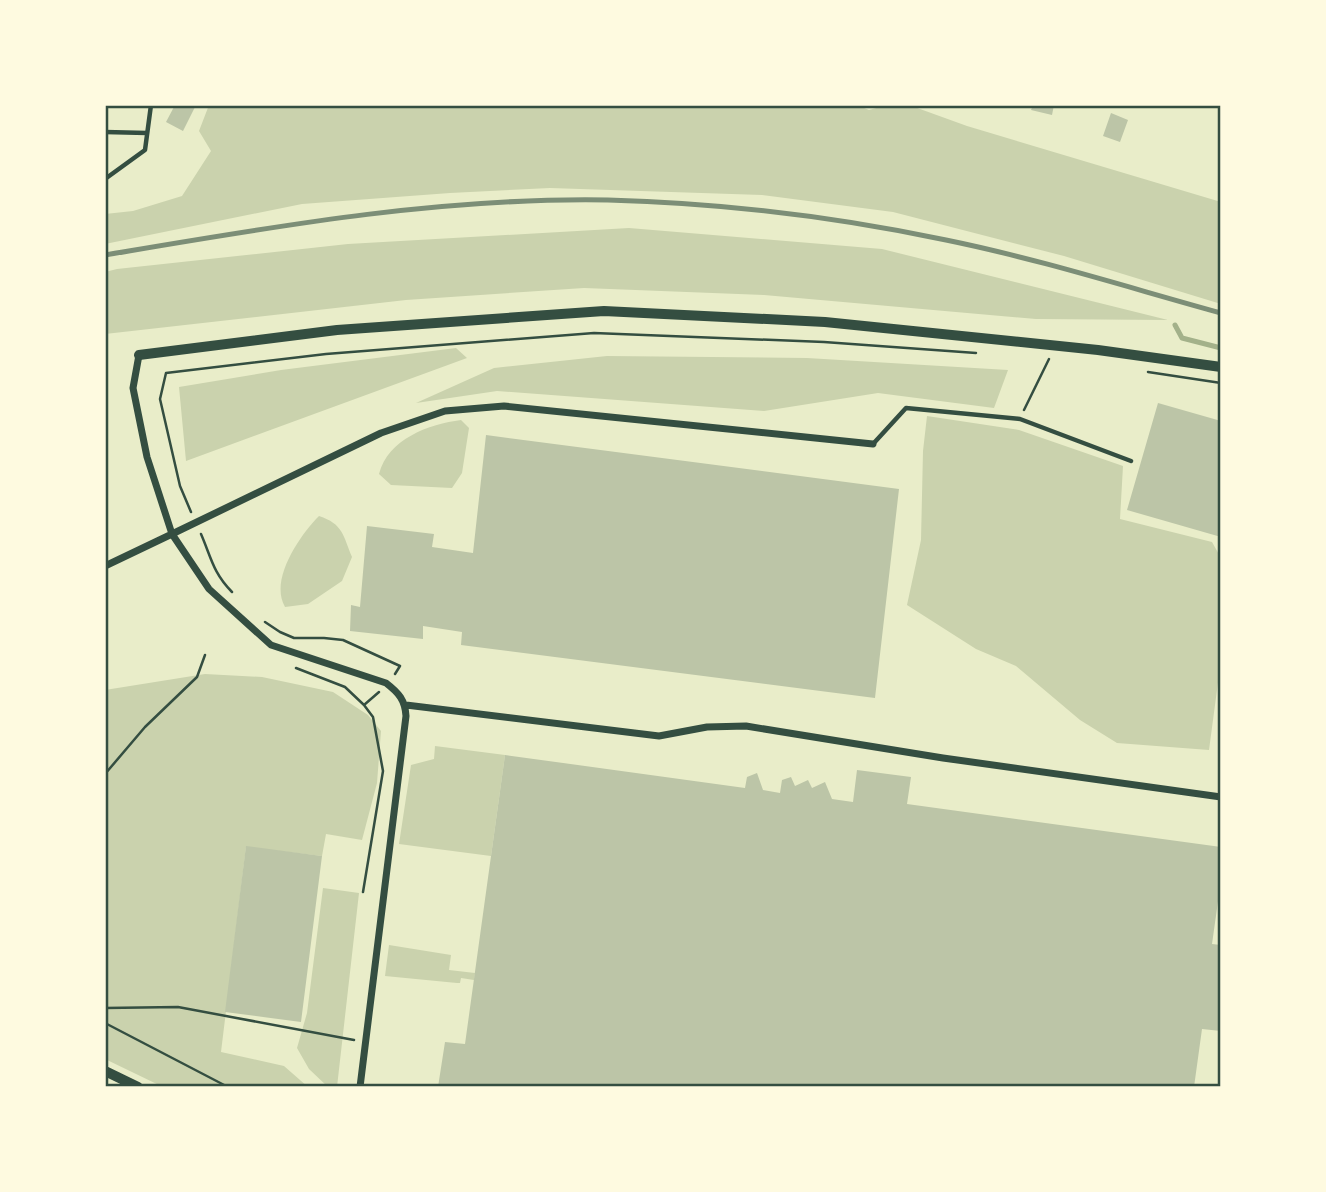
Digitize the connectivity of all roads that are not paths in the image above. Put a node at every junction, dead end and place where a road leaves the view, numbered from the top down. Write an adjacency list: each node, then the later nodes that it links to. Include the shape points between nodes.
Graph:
1 (151, 105): 3 (lane)
2 (105, 132): 3 (lane)
3 (147, 133): 4 (lane, via 145,150)
4 (105, 179)
5 (139, 355): 6 (street, via 337,330 604,310 825,322); 9 (street, via 132,388 147,457)
6 (1221, 367)
7 (873, 444): 8 (lane, via 906,408 1020,419); 9 (street, via 504,406 445,411 382,433)
8 (1131, 461)
9 (172, 534): 10 (street); 11 (street, via 209,589 271,645 388,684)
10 (105, 566)
11 (406, 705): 12 (street, via 659,736 746,726); 15 (street)
12 (1221, 797)
13 (105, 1071): 14 (street)
14 (138, 1087)
15 (360, 1087)

